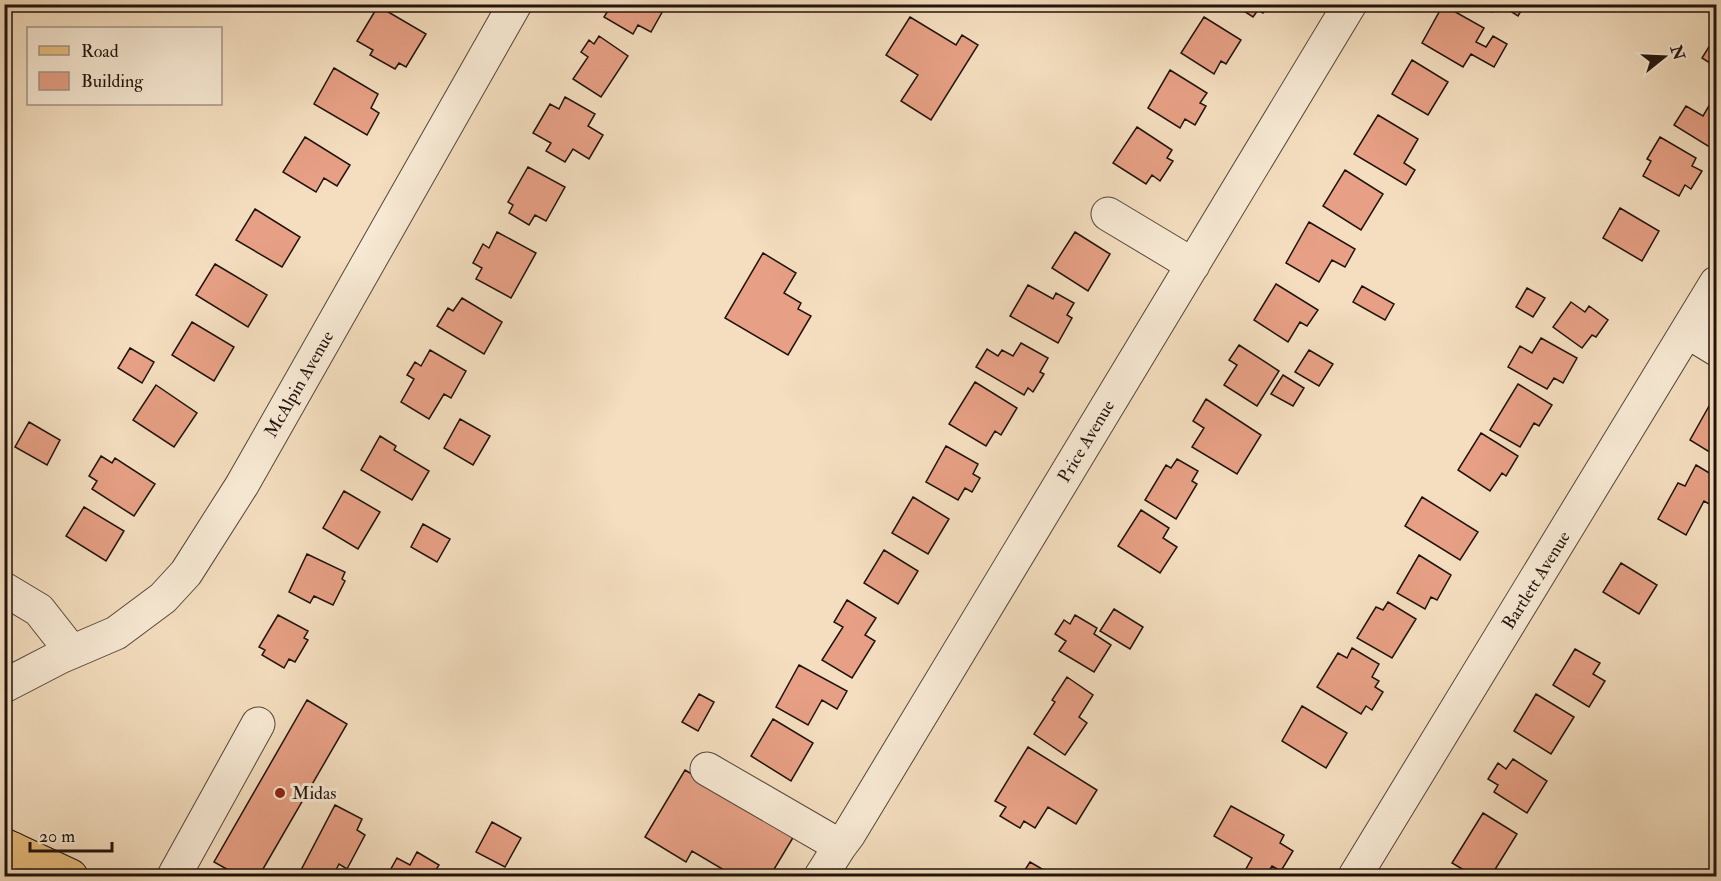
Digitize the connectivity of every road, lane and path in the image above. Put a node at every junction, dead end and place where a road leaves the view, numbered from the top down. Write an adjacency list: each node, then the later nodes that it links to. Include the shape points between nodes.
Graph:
1 (515, 4): 9 (street, McAlpin Avenue, via 242,485 186,573 141,616 116,633)
2 (1350, 4): 4 (street, Price Avenue)
3 (1108, 214): 4 (street)
4 (1193, 265): 13 (street, Price Avenue)
5 (1716, 283): 6 (street, Bartlett Avenue)
6 (1688, 332): 7 (street); 18 (street, Bartlett Avenue)
7 (1716, 350)
8 (4, 589): 9 (street, via 39,610)
9 (72, 652): 10 (street, McAlpin Avenue)
10 (4, 686)
11 (258, 724): 16 (street)
12 (707, 769): 13 (street)
13 (840, 846): 17 (street, Price Avenue)
14 (7, 856): 15 (main road)
15 (71, 876)
16 (174, 876)
17 (821, 876)
18 (1355, 876)

